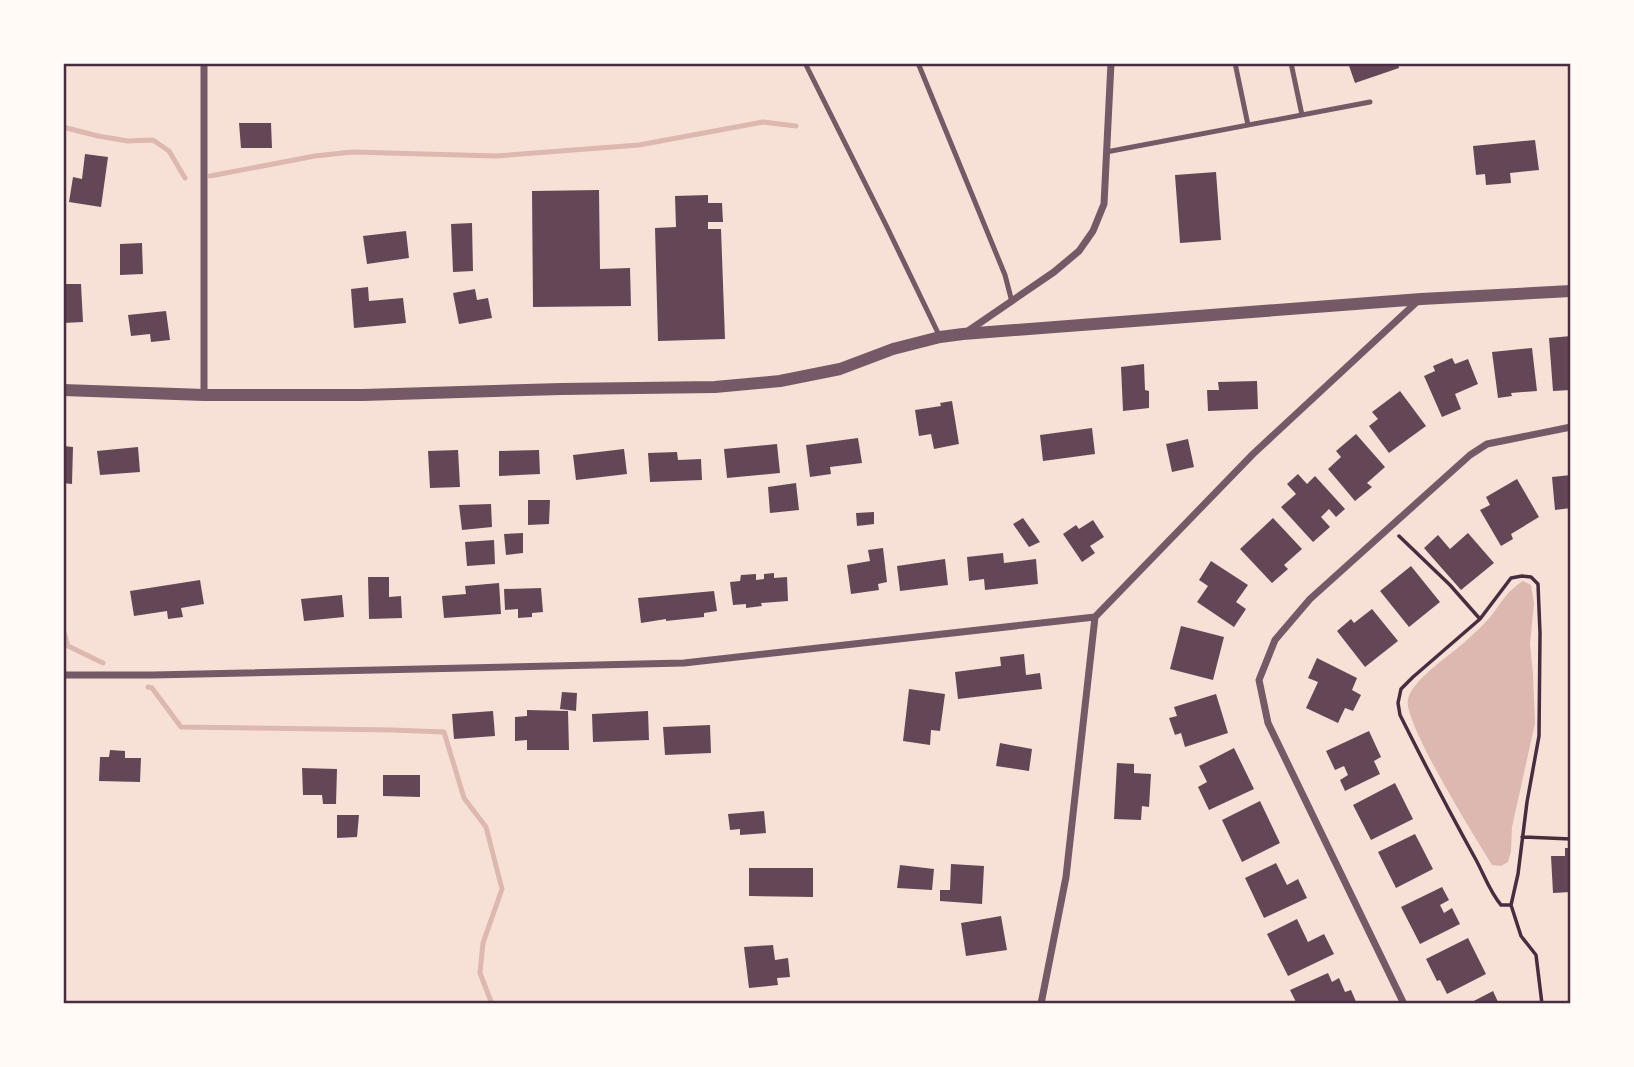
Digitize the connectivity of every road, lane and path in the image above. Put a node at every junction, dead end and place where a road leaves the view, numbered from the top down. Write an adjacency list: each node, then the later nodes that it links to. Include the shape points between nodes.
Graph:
1 (204, 63): 17 (street)
2 (805, 63): 15 (lane)
3 (918, 63): 13 (lane)
4 (1111, 63): 10 (street)
5 (1235, 63): 9 (lane)
6 (1291, 63): 8 (lane)
7 (1370, 102): 8 (lane)
8 (1302, 115): 9 (lane)
9 (1248, 125): 10 (lane)
10 (1107, 152): 13 (street, via 1104,204 1093,231 1079,251)
11 (1571, 291): 12 (street)
12 (1421, 299): 14 (street); 20 (street, via 1253,454)
13 (1012, 302): 14 (street)
14 (963, 334): 15 (street)
15 (940, 337): 17 (street, via 839,369 715,387)
16 (63, 390): 17 (street)
17 (204, 395)
18 (1571, 427): 19 (street, via 1487,444)
19 (1389, 528): 21 (path); 27 (street, via 1310,599 1275,640 1259,680 1268,723)
20 (1095, 617): 22 (street, via 684,663); 26 (street, via 1066,877)
21 (1480, 619): 23 (path, via 1511,578 1531,577 1538,584 1539,736); 25 (path, via 1401,689 1398,703 1494,897 1501,905)
22 (63, 675)
23 (1522, 837): 24 (path); 25 (path)
24 (1571, 839)
25 (1511, 905): 28 (path, via 1521,936 1536,956)
26 (1041, 1004)
27 (1404, 1004)
28 (1542, 1004)

